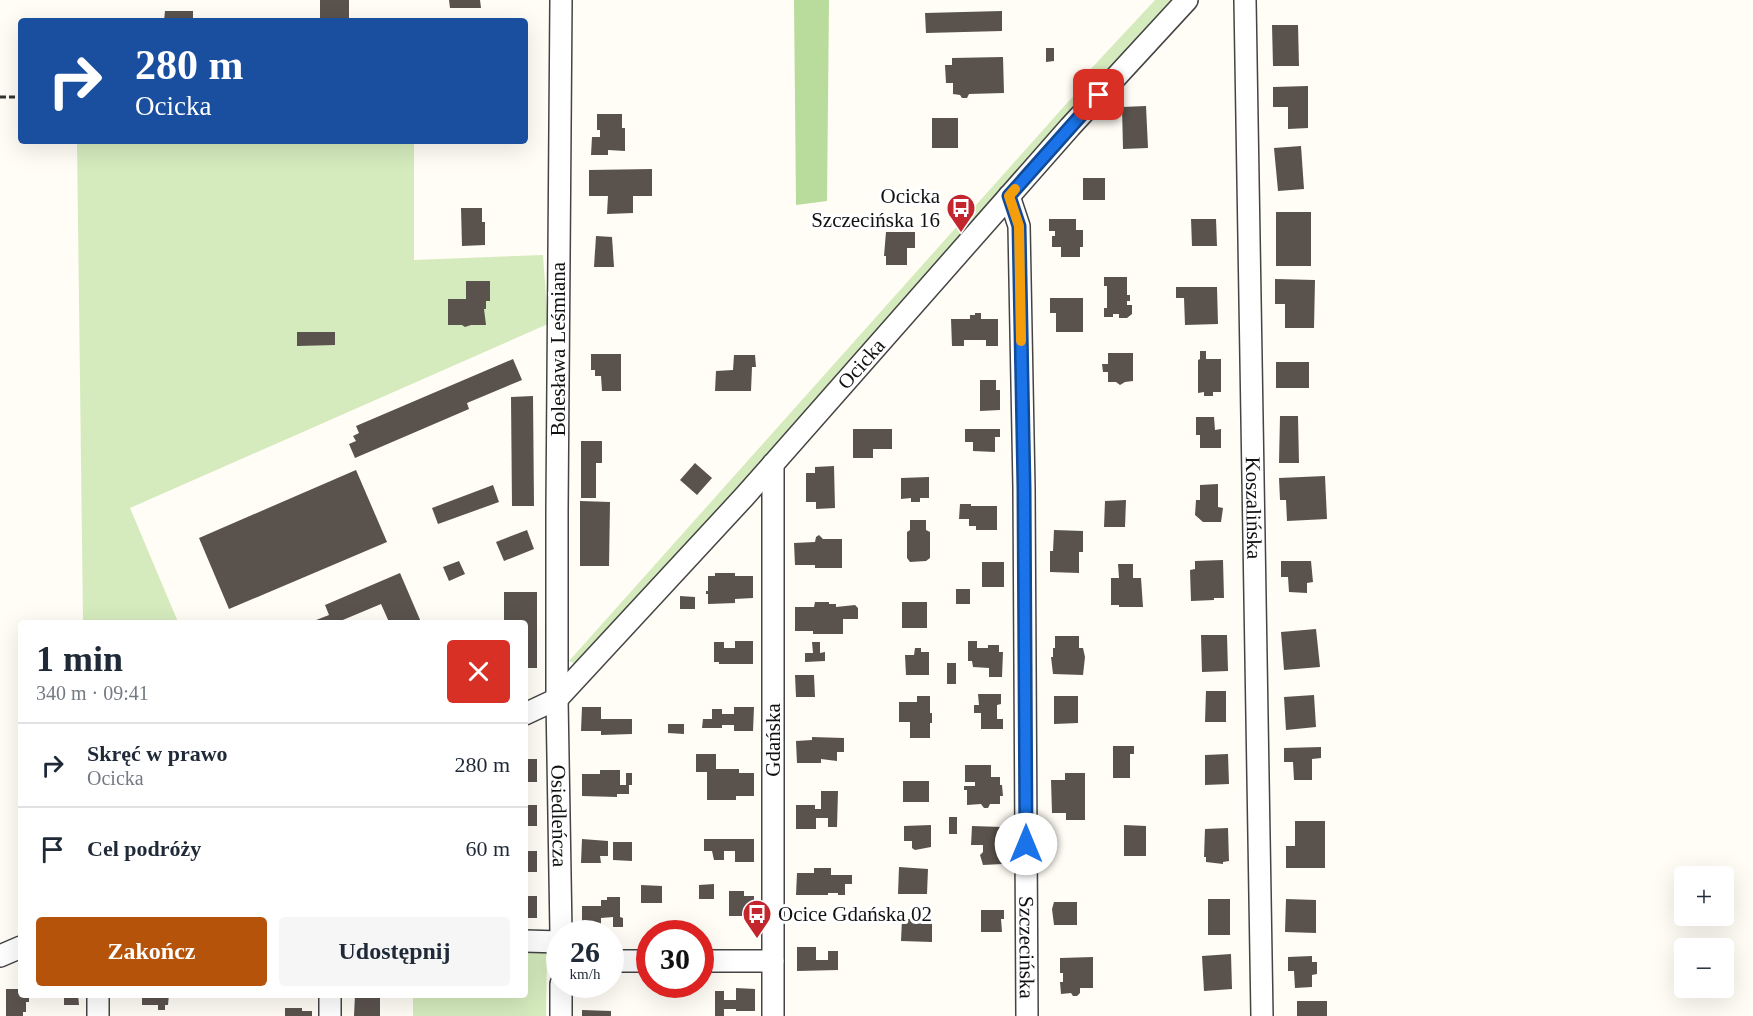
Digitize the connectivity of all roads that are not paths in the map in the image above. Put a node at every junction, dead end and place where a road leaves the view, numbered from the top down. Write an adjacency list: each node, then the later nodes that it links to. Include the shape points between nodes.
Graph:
1 (561, 0): 6 (street, Bolesława Leśmiana)
2 (1187, 0): 4 (street, Ocicka)
3 (1245, 0): 23 (street, Koszalińska)
4 (1009, 196): 5 (street, Ocicka); 22 (street, Szczecińska, via 1019,226)
5 (773, 464): 6 (street, Ocicka); 14 (street, Gdańska)
6 (557, 699): 7 (street, Ocicka); 8 (street, Osiedleńcza)
7 (528, 713)
8 (561, 920)
9 (528, 941): 10 (street)
10 (546, 942)
11 (18, 947): 12 (street)
12 (0, 956)
13 (714, 961): 14 (street)
14 (772, 961): 21 (street, Gdańska)
15 (98, 998): 18 (street)
16 (330, 998): 19 (street)
17 (561, 998): 20 (street)
18 (98, 1016)
19 (330, 1016)
20 (561, 1016)
21 (773, 1016)
22 (1027, 1016)
23 (1262, 1016)

